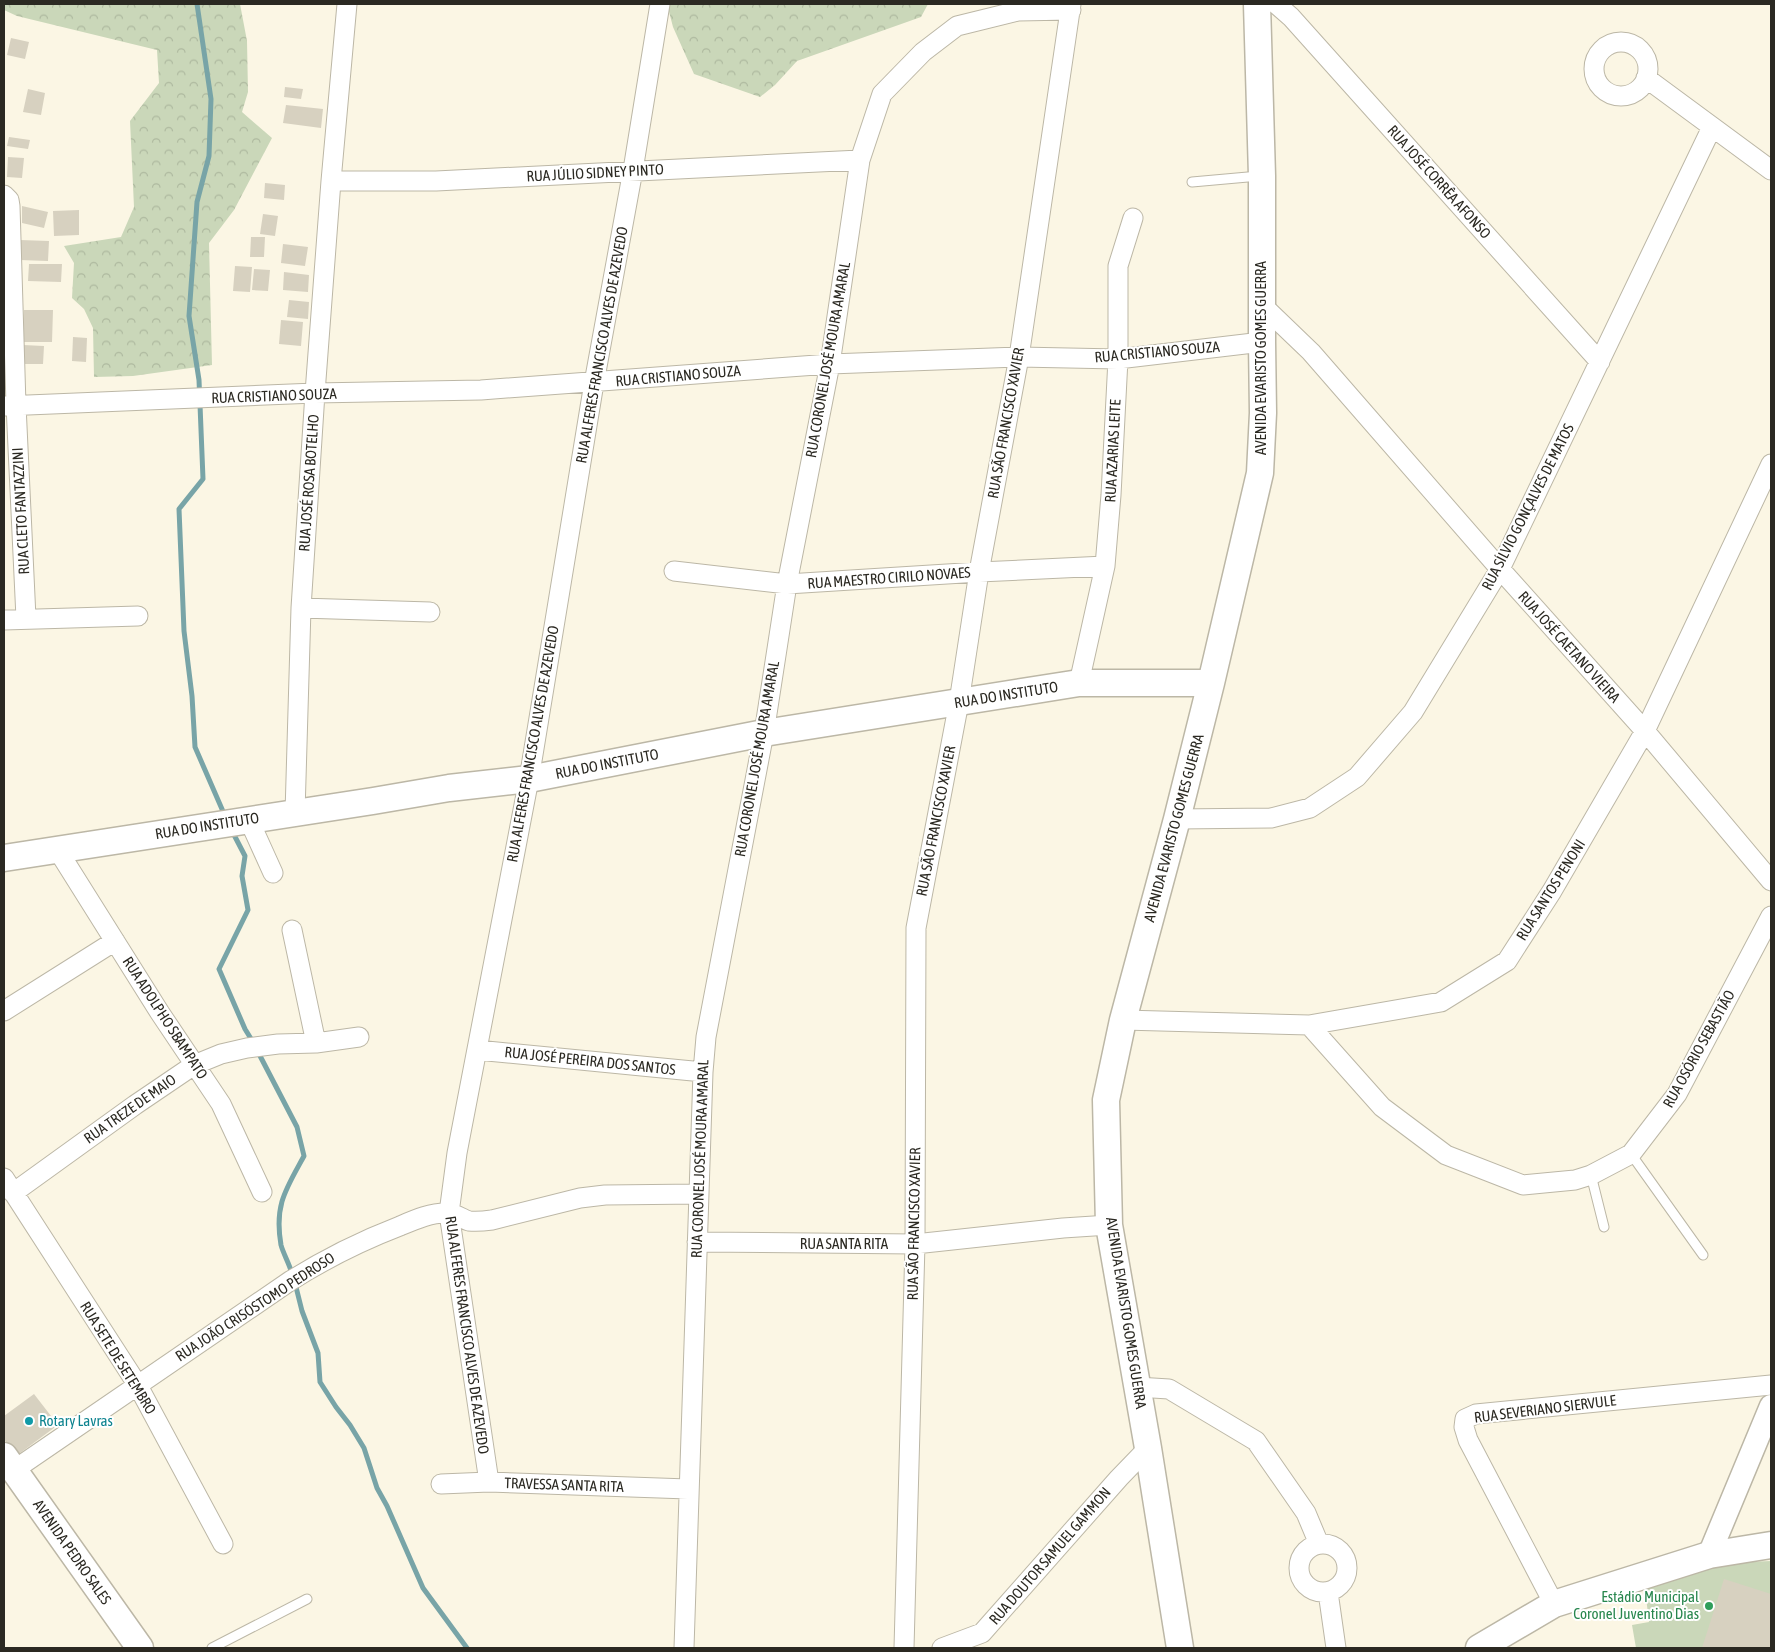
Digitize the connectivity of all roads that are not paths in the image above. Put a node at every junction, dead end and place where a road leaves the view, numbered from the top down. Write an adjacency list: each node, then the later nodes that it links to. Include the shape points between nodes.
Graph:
1 (347, 4): 12 (street, RUA JOSÉ ROSA BOTELHO)
2 (1257, 4): 11 (main road, AVENIDA EVARISTO GOMES GUERRA)
3 (1276, 4): 20 (street, RUA JOSÉ CORRÊA AFONSO)
4 (660, 5): 9 (street, RUA ALFERES FRANCISCO ALVES DE AZEVEDO)
5 (1071, 7): 8 (street, RUA CORONEL JOSÉ MOURA AMARAL, via 1018,12 957,26 923,52 882,94); 18 (street, RUA SÃO FRANCISCO XAVIER)
6 (1646, 78): 7 (street)
7 (1712, 127): 10 (street); 20 (street, RUA SÍLVIO GONÇALVES DE MATOS)
8 (860, 160): 9 (street, RUA JÚLIO SIDNEY PINTO); 21 (street, RUA CORONEL JOSÉ MOURA AMARAL)
9 (633, 170): 12 (street, RUA JÚLIO SIDNEY PINTO, via 548,176); 22 (street, RUA ALFERES FRANCISCO ALVES DE AZEVEDO)
10 (1771, 170)
11 (1262, 176): 13 (lane); 16 (main road, AVENIDA EVARISTO GOMES GUERRA)
12 (331, 181): 23 (street, RUA JOSÉ ROSA BOTELHO)
13 (1192, 182)
14 (4, 195): 24 (street, RUA CLETO FANTAZZINI, via 10,206)
15 (1133, 218): 19 (street, RUA AZARIAS LEITE, via 1118,266)
16 (1262, 305): 17 (main road, AVENIDA EVARISTO GOMES GUERRA); 27 (street, RUA JOSÉ CAETANO VIEIRA, via 1311,352)
17 (1262, 342): 19 (street, RUA CRISTIANO SOUZA); 37 (main road, AVENIDA EVARISTO GOMES GUERRA, via 1260,473)
18 (1019, 357): 19 (street, RUA CRISTIANO SOUZA); 21 (street, RUA CRISTIANO SOUZA); 29 (street, RUA SÃO FRANCISCO XAVIER)
19 (1118, 359): 26 (street, RUA AZARIAS LEITE)
20 (1600, 362): 27 (street, RUA SÍLVIO GONÇALVES DE MATOS)
21 (830, 364): 22 (street, RUA CRISTIANO SOUZA); 30 (street, RUA CORONEL JOSÉ MOURA AMARAL)
22 (594, 383): 23 (street, RUA CRISTIANO SOUZA, via 481,390); 41 (street, RUA ALFERES FRANCISCO ALVES DE AZEVEDO)
23 (315, 393): 24 (street, RUA CRISTIANO SOUZA); 31 (street, RUA JOSÉ ROSA BOTELHO)
24 (10, 406): 34 (street, RUA CLETO FANTAZZINI)
25 (1771, 464): 39 (street, RUA SANTOS PENONI)
26 (1105, 566): 29 (street, RUA MAESTRO CIRILO NOVAES); 36 (street, RUA AZARIAS LEITE)
27 (1500, 569): 39 (street, RUA JOSÉ CAETANO VIEIRA); 43 (street, RUA SÍLVIO GONÇALVES DE MATOS, via 1413,712 1357,777 1310,808 1271,818)
28 (674, 571): 30 (street, RUA MAESTRO CIRILO NOVAES)
29 (979, 572): 30 (street, RUA MAESTRO CIRILO NOVAES); 38 (street, RUA SÃO FRANCISCO XAVIER)
30 (787, 584): 40 (street, RUA CORONEL JOSÉ MOURA AMARAL)
31 (301, 608): 32 (street); 42 (street, RUA JOSÉ ROSA BOTELHO)
32 (430, 612)
33 (138, 616): 34 (street)
34 (26, 618): 35 (street)
35 (4, 620)
36 (1079, 683): 37 (main road, RUA DO INSTITUTO); 38 (main road, RUA DO INSTITUTO)
37 (1211, 683): 43 (main road, AVENIDA EVARISTO GOMES GUERRA)
38 (960, 702): 40 (main road, RUA DO INSTITUTO); 69 (street, RUA SÃO FRANCISCO XAVIER, via 916,928)
39 (1645, 731): 48 (street, RUA JOSÉ CAETANO VIEIRA); 54 (street, RUA SANTOS PENONI, via 1552,891 1507,961 1441,1002)
40 (764, 733): 41 (main road, RUA DO INSTITUTO); 59 (street, RUA CORONEL JOSÉ MOURA AMARAL, via 706,1037)
41 (529, 779): 42 (main road, RUA DO INSTITUTO, via 449,788); 57 (street, RUA ALFERES FRANCISCO ALVES DE AZEVEDO)
42 (295, 813): 44 (main road, RUA DO INSTITUTO)
43 (1177, 819): 53 (main road, AVENIDA EVARISTO GOMES GUERRA)
44 (249, 820): 45 (main road, RUA DO INSTITUTO); 47 (street)
45 (57, 849): 46 (main road, RUA DO INSTITUTO); 51 (street, RUA ADOLPHO SBAMPATO)
46 (4, 858)
47 (273, 873)
48 (1771, 881)
49 (1771, 916): 60 (street, RUA OSÓRIO SEBASTIÃO, via 1677,1094)
50 (292, 930): 56 (street)
51 (115, 941): 52 (street); 58 (street, RUA ADOLPHO SBAMPATO)
52 (4, 1011)
53 (1123, 1020): 54 (street, RUA SANTOS PENONI); 66 (main road, AVENIDA EVARISTO GOMES GUERRA, via 1106,1100)
54 (1309, 1025): 61 (street, RUA OSÓRIO SEBASTIÃO, via 1382,1107 1446,1156 1523,1185)
55 (359, 1037): 56 (street, RUA TREZE DE MAIO)
56 (316, 1043): 58 (street, RUA TREZE DE MAIO, via 247,1048)
57 (476, 1050): 59 (street, RUA JOSÉ PEREIRA DOS SANTOS); 65 (street, RUA ALFERES FRANCISCO ALVES DE AZEVEDO)
58 (194, 1064): 62 (street, RUA TREZE DE MAIO); 63 (street, RUA ADOLPHO SBAMPATO, via 221,1104)
59 (703, 1072): 64 (street, RUA CORONEL JOSÉ MOURA AMARAL)
60 (1631, 1154): 61 (street, RUA OSÓRIO SEBASTIÃO); 70 (lane)
61 (1591, 1176): 67 (lane)
62 (8, 1185): 71 (street, RUA SETE DE SETEMBRO)
63 (262, 1192)
64 (699, 1194): 65 (street, via 580,1198 479,1222); 68 (street, RUA CORONEL JOSÉ MOURA AMARAL)
65 (449, 1213): 71 (street, RUA JOÃO CRISÓSTOMO PEDROSO, via 406,1224 330,1257); 77 (street, RUA ALFERES FRANCISCO ALVES DE AZEVEDO)
66 (1109, 1225): 69 (street, RUA SANTA RITA); 73 (main road, AVENIDA EVARISTO GOMES GUERRA)
67 (1604, 1227)
68 (697, 1242): 69 (street, RUA SANTA RITA); 79 (street, RUA CORONEL JOSÉ MOURA AMARAL)
69 (915, 1244): 91 (street, RUA SÃO FRANCISCO XAVIER)
70 (1703, 1255)
71 (137, 1384): 76 (street, RUA JOÃO CRISÓSTOMO PEDROSO); 80 (street, RUA SETE DE SETEMBRO)
72 (1771, 1385): 86 (street, RUA SEVERIANO SIERVULE, via 1476,1414 1466,1418 1464,1427 1468,1440)
73 (1137, 1387): 75 (main road, AVENIDA EVARISTO GOMES GUERRA); 81 (street, via 1169,1389 1256,1441 1306,1512)
74 (1771, 1406): 83 (street)
75 (1148, 1448): 87 (street, RUA DOUTOR SAMUEL GAMMON, via 1119,1478); 93 (main road, AVENIDA EVARISTO GOMES GUERRA)
76 (9, 1463): 88 (main road, AVENIDA PEDRO SALES)
77 (488, 1482): 78 (street, TRAVESSA SANTA RITA); 79 (street, TRAVESSA SANTA RITA)
78 (441, 1484)
79 (688, 1489): 90 (street, RUA CORONEL JOSÉ MOURA AMARAL)
80 (224, 1544)
81 (1319, 1544): 84 (street, via 1341,1550 1348,1564 1341,1585); 84 (street, via 1301,1557 1299,1572 1312,1590)
82 (1771, 1545): 83 (main road)
83 (1709, 1555): 86 (main road)
84 (1328, 1592): 94 (street)
85 (307, 1599): 89 (lane)
86 (1554, 1604): 95 (main road)
87 (983, 1641): 92 (street, RUA DOUTOR SAMUEL GAMMON)
88 (140, 1648)
89 (212, 1648)
90 (684, 1648)
91 (904, 1648)
92 (942, 1648)
93 (1180, 1648)
94 (1336, 1648)
95 (1479, 1648)

